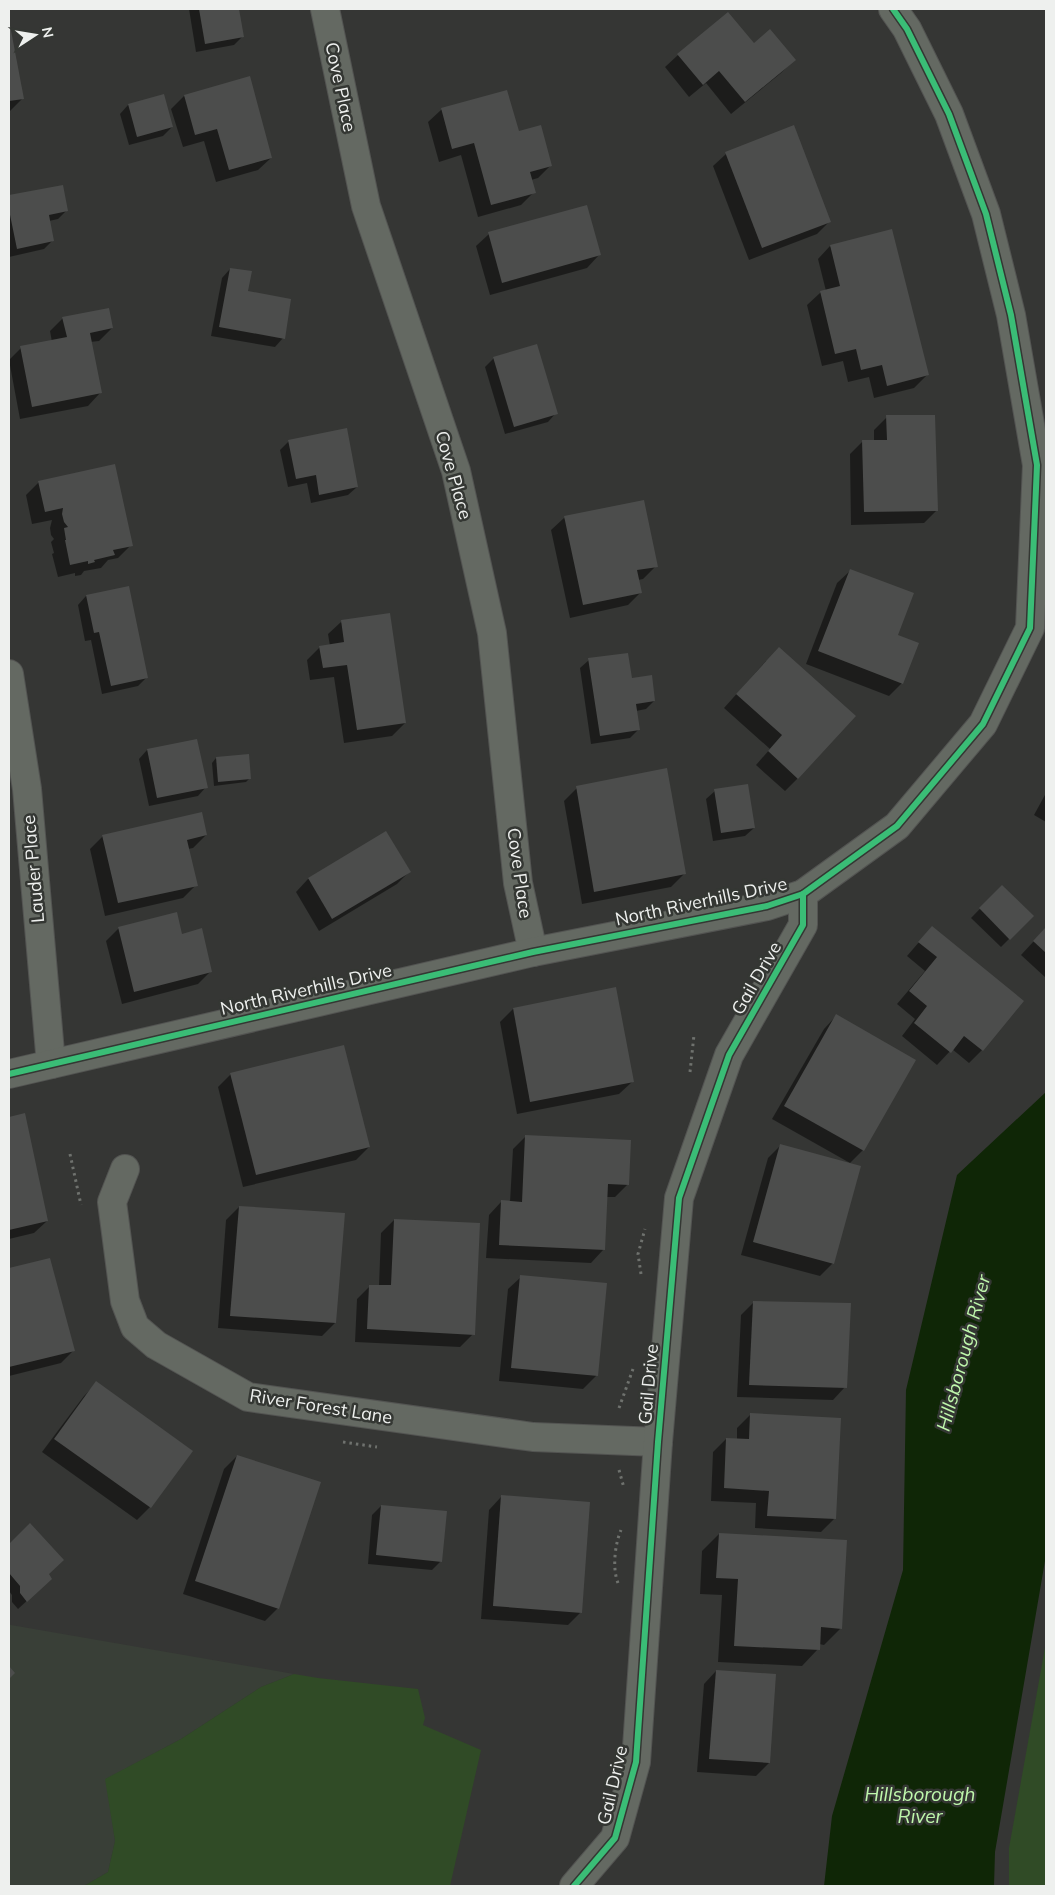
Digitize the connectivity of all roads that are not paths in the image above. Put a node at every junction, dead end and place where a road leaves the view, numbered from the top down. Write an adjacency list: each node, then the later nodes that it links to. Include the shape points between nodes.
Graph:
1 (325, 9): 5 (street, Cove Place, via 366,206 456,471 492,633 518,884)
2 (893, 9): 4 (street, North Riverhills Drive, via 907,29 949,114 986,214 1011,315 1037,465 1030,628 983,724 897,826)
3 (9, 674): 6 (street, Lauder Place, via 26,789)
4 (803, 894): 5 (street, North Riverhills Drive, via 767,906); 9 (street, Gail Drive, via 803,925 729,1055 679,1198)
5 (533, 952): 6 (street, North Riverhills Drive)
6 (50, 1064): 7 (street, North Riverhills Drive)
7 (9, 1074)
8 (125, 1169): 9 (street, River Forest Lane, via 112,1202 125,1301 135,1327 156,1345 248,1397 533,1437)
9 (658, 1442): 10 (street, Gail Drive, via 636,1762 615,1838)
10 (574, 1886)

